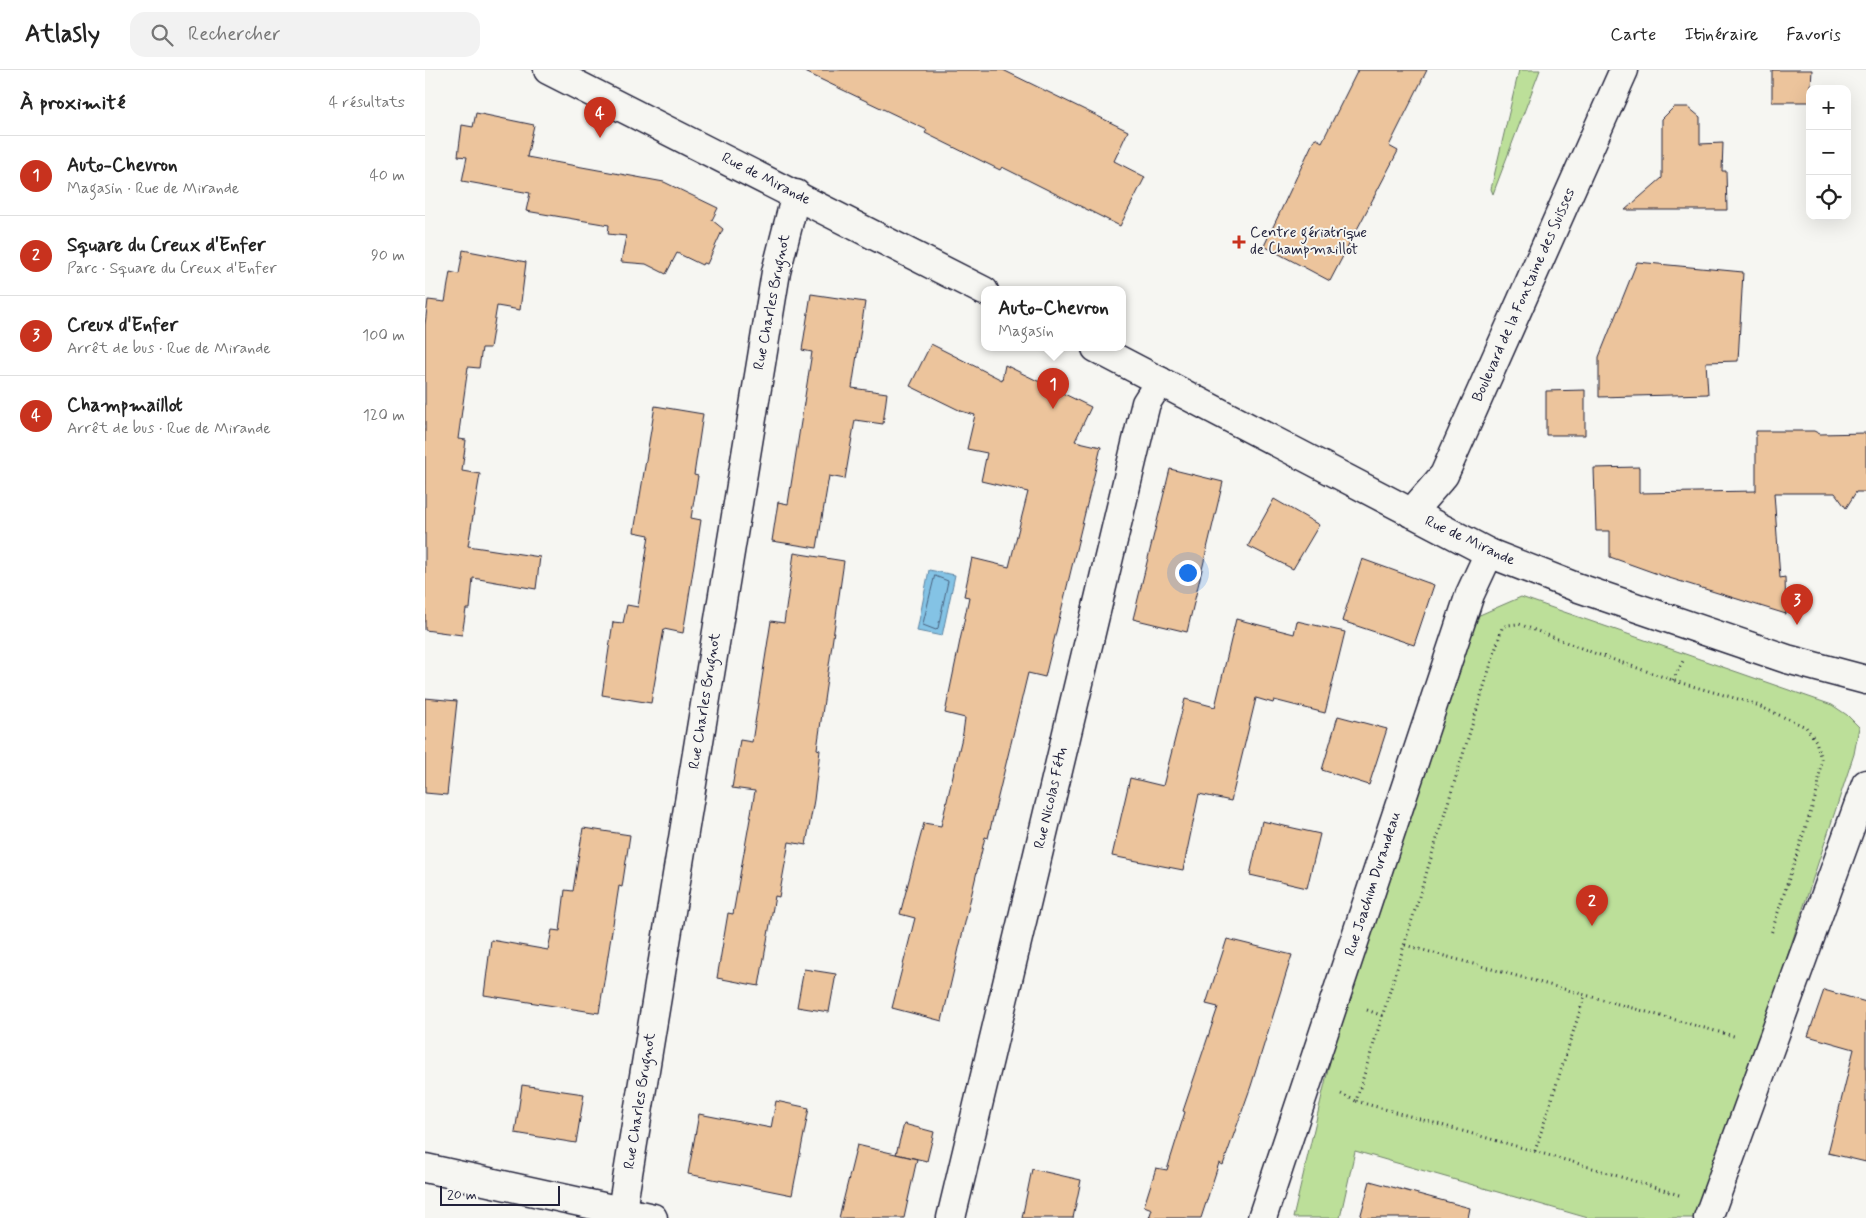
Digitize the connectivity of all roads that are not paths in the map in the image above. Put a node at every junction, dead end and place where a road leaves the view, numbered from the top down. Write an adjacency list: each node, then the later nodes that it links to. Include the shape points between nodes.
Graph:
1 (548, 70): 3 (street, Rue de Mirande)
2 (1624, 70): 7 (street, Boulevard de la Fontaine des Suisses, via 1444,475)
3 (796, 194): 4 (street, Rue de Mirande); 13 (street, Rue Charles Brugnot, via 775,272)
4 (981, 288)
5 (1102, 351): 6 (street, Rue de Mirande)
6 (1160, 380): 7 (street, Rue de Mirande); 14 (street, Rue Nicolas Fétu, via 1145,409)
7 (1411, 513): 8 (street, Rue de Mirande)
8 (1489, 553): 9 (street, Rue de Mirande, via 1575,587 1778,656); 15 (street, Rue Joachim Durandeau, via 1470,594)
9 (1866, 680)
10 (1866, 784): 12 (street)
11 (425, 1168): 13 (street)
12 (1711, 1212)
13 (639, 1215)
14 (951, 1218)
15 (1262, 1218)

